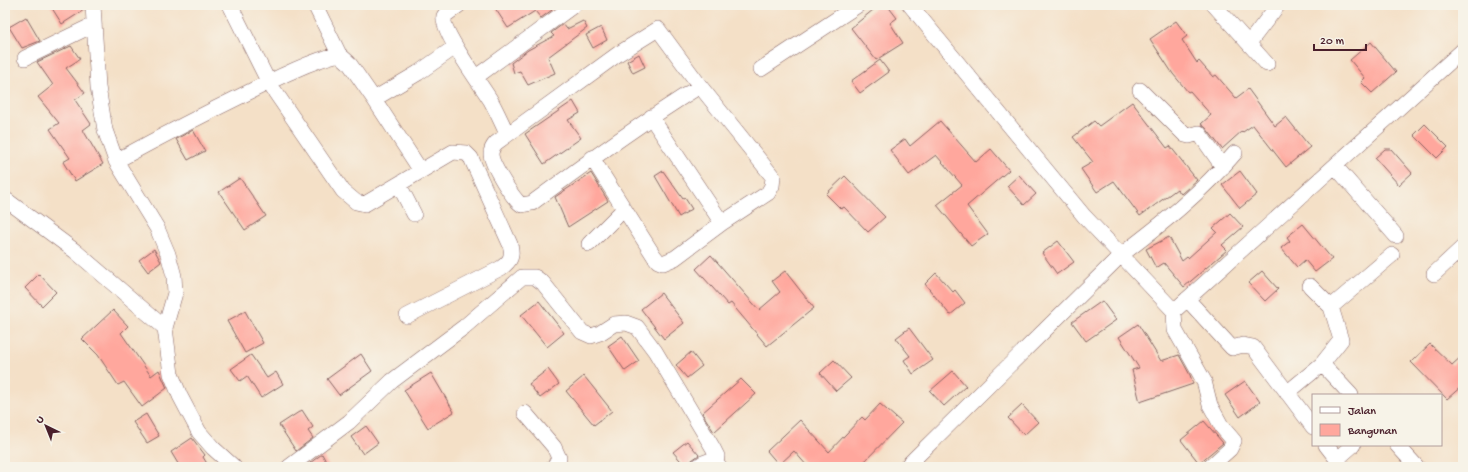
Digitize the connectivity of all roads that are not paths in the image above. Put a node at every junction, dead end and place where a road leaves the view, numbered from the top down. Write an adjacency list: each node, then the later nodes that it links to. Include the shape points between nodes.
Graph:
1 (93, 5): 10 (street)
2 (230, 5): 19 (street)
3 (314, 5): 14 (street)
4 (459, 5): 12 (street, via 443,18)
5 (574, 5): 18 (street)
6 (858, 5): 17 (street)
7 (910, 5): 39 (street, via 1084,216)
8 (1214, 5): 11 (street)
9 (1278, 5): 11 (street)
10 (94, 24): 15 (street); 27 (street, via 100,106)
11 (1249, 43): 16 (street)
12 (455, 46): 18 (street); 22 (street, via 418,73)
13 (1463, 50): 28 (street)
14 (339, 54): 19 (street); 22 (street, via 349,63)
15 (25, 58)
16 (1267, 64)
17 (761, 69)
18 (476, 77): 24 (street, via 492,102)
19 (269, 83): 27 (street, via 182,125); 31 (street, via 343,191 356,202 365,204)
20 (700, 86): 23 (street); 24 (street, via 658,29 618,54); 35 (street, via 773,177 768,193)
21 (1140, 90): 29 (street, via 1185,135 1199,133)
22 (374, 99): 30 (street)
23 (651, 116): 26 (street); 35 (street)
24 (507, 134): 26 (street, via 496,143 491,154 515,200 522,205 532,203)
25 (1235, 153): 29 (street)
26 (592, 158): 33 (street)
27 (116, 162): 47 (street, via 157,228 168,254 174,276 175,293)
28 (1335, 166): 36 (street); 43 (street)
29 (1223, 167): 39 (street, via 1169,219)
30 (421, 171): 31 (street); 46 (street, via 453,152 466,153 471,158 513,253 508,263 501,268)
31 (399, 185): 34 (street)
32 (5, 199): 47 (street, via 75,252)
33 (624, 209): 35 (street, via 654,256 663,263 675,258); 37 (street)
34 (414, 214)
35 (722, 223)
36 (1396, 236)
37 (589, 244)
38 (1463, 247): 41 (street)
39 (1121, 255): 45 (street); 64 (street)
40 (1392, 255): 44 (street)
41 (1434, 274)
42 (1310, 286): 44 (street)
43 (1188, 299): 45 (street); 49 (street, via 1232,348 1254,348)
44 (1331, 307): 48 (street, via 1341,340)
45 (1174, 312): 65 (street, via 1175,330 1204,381 1210,405 1222,427 1234,441 1230,449)
46 (407, 316)
47 (165, 328): 56 (street, via 171,374 199,432)
48 (1322, 364): 49 (street); 50 (street)
49 (1286, 393): 52 (street)
50 (1350, 394)
51 (525, 413): 62 (street, via 554,447 559,458)
52 (1312, 426)
53 (1327, 446): 57 (street)
54 (1352, 446): 57 (street)
55 (1398, 446): 66 (street)
56 (213, 448): 59 (street); 60 (street)
57 (1340, 463)
58 (718, 465): 61 (street, via 714,448 655,351 637,327 626,323 614,324 600,333 591,336 586,334 543,283 536,277 522,277 464,327 392,381 349,422); 63 (street, via 707,461)
59 (219, 467)
60 (234, 467)
61 (289, 467)
62 (554, 467)
63 (697, 467)
64 (906, 467)
65 (1210, 467)
66 (1417, 467)

